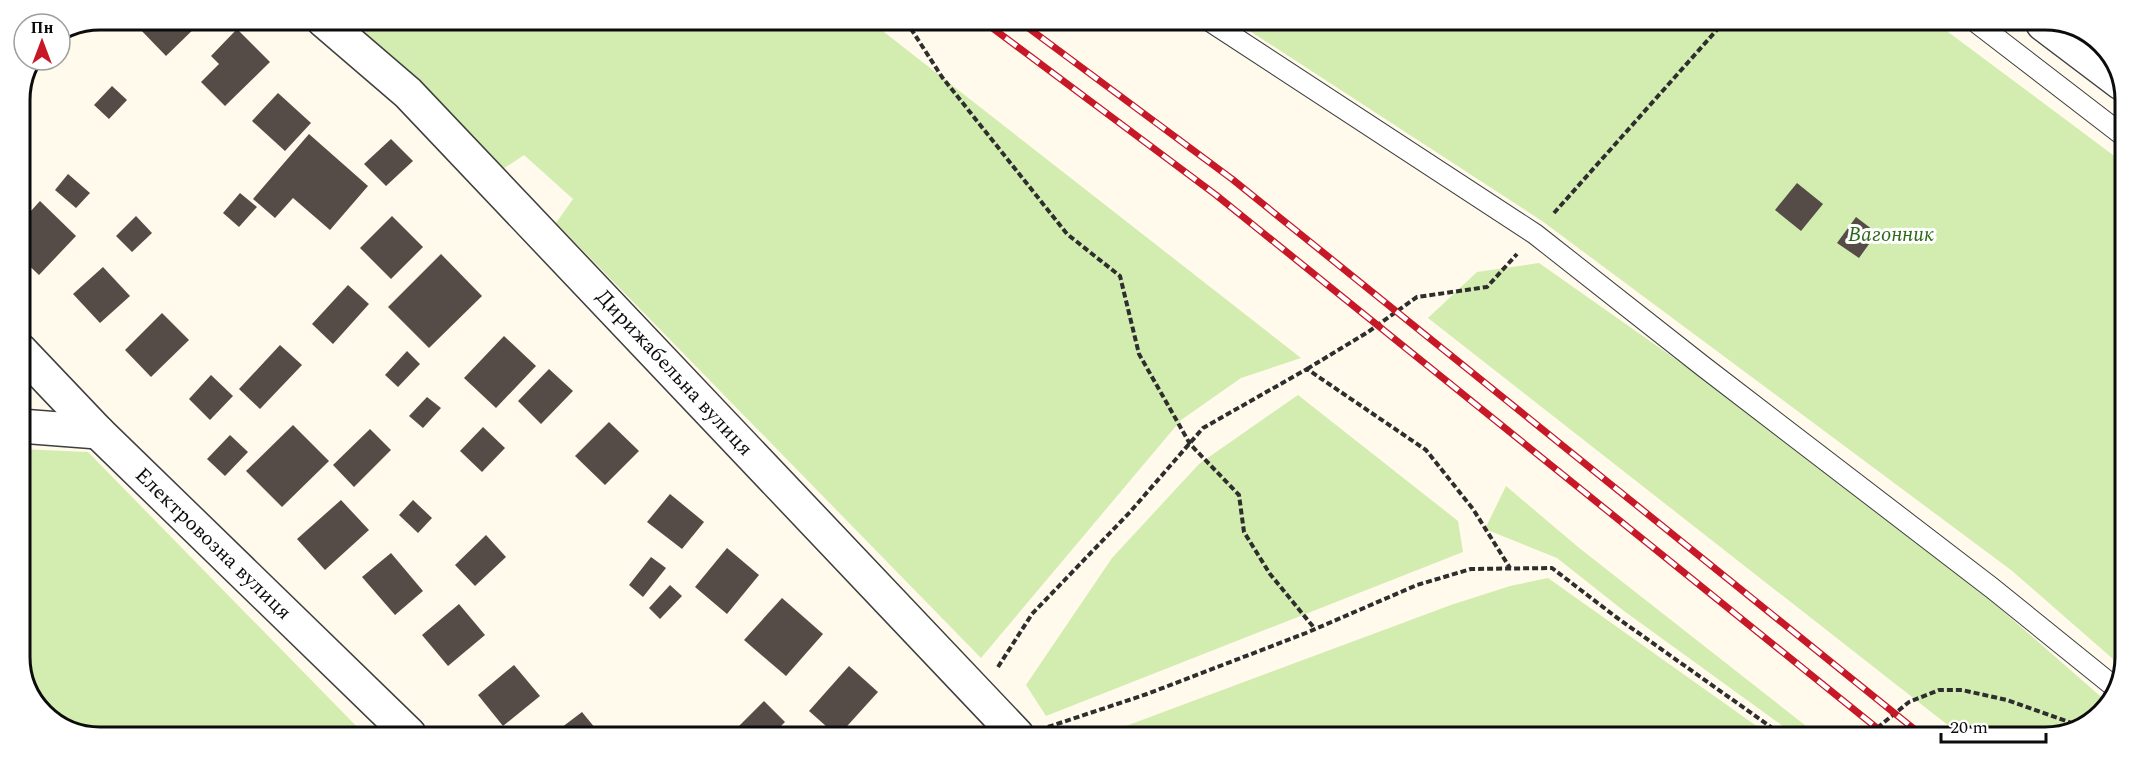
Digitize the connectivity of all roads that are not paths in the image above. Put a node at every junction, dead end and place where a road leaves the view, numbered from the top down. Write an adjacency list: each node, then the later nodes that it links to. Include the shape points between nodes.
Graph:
1 (334, 30): 12 (street, Дирижабельна вулиця, via 408,93 980,696)
2 (1223, 30): 10 (lane, via 1535,234 1992,588)
3 (1986, 30): 6 (lane)
4 (2052, 30): 5 (street)
5 (2111, 75)
6 (2115, 129)
7 (30, 361): 9 (street, Електровозна вулиця)
8 (30, 427): 9 (street)
9 (98, 432): 11 (street, Електровозна вулиця)
10 (2109, 684)
11 (402, 727)
12 (1025, 727)

